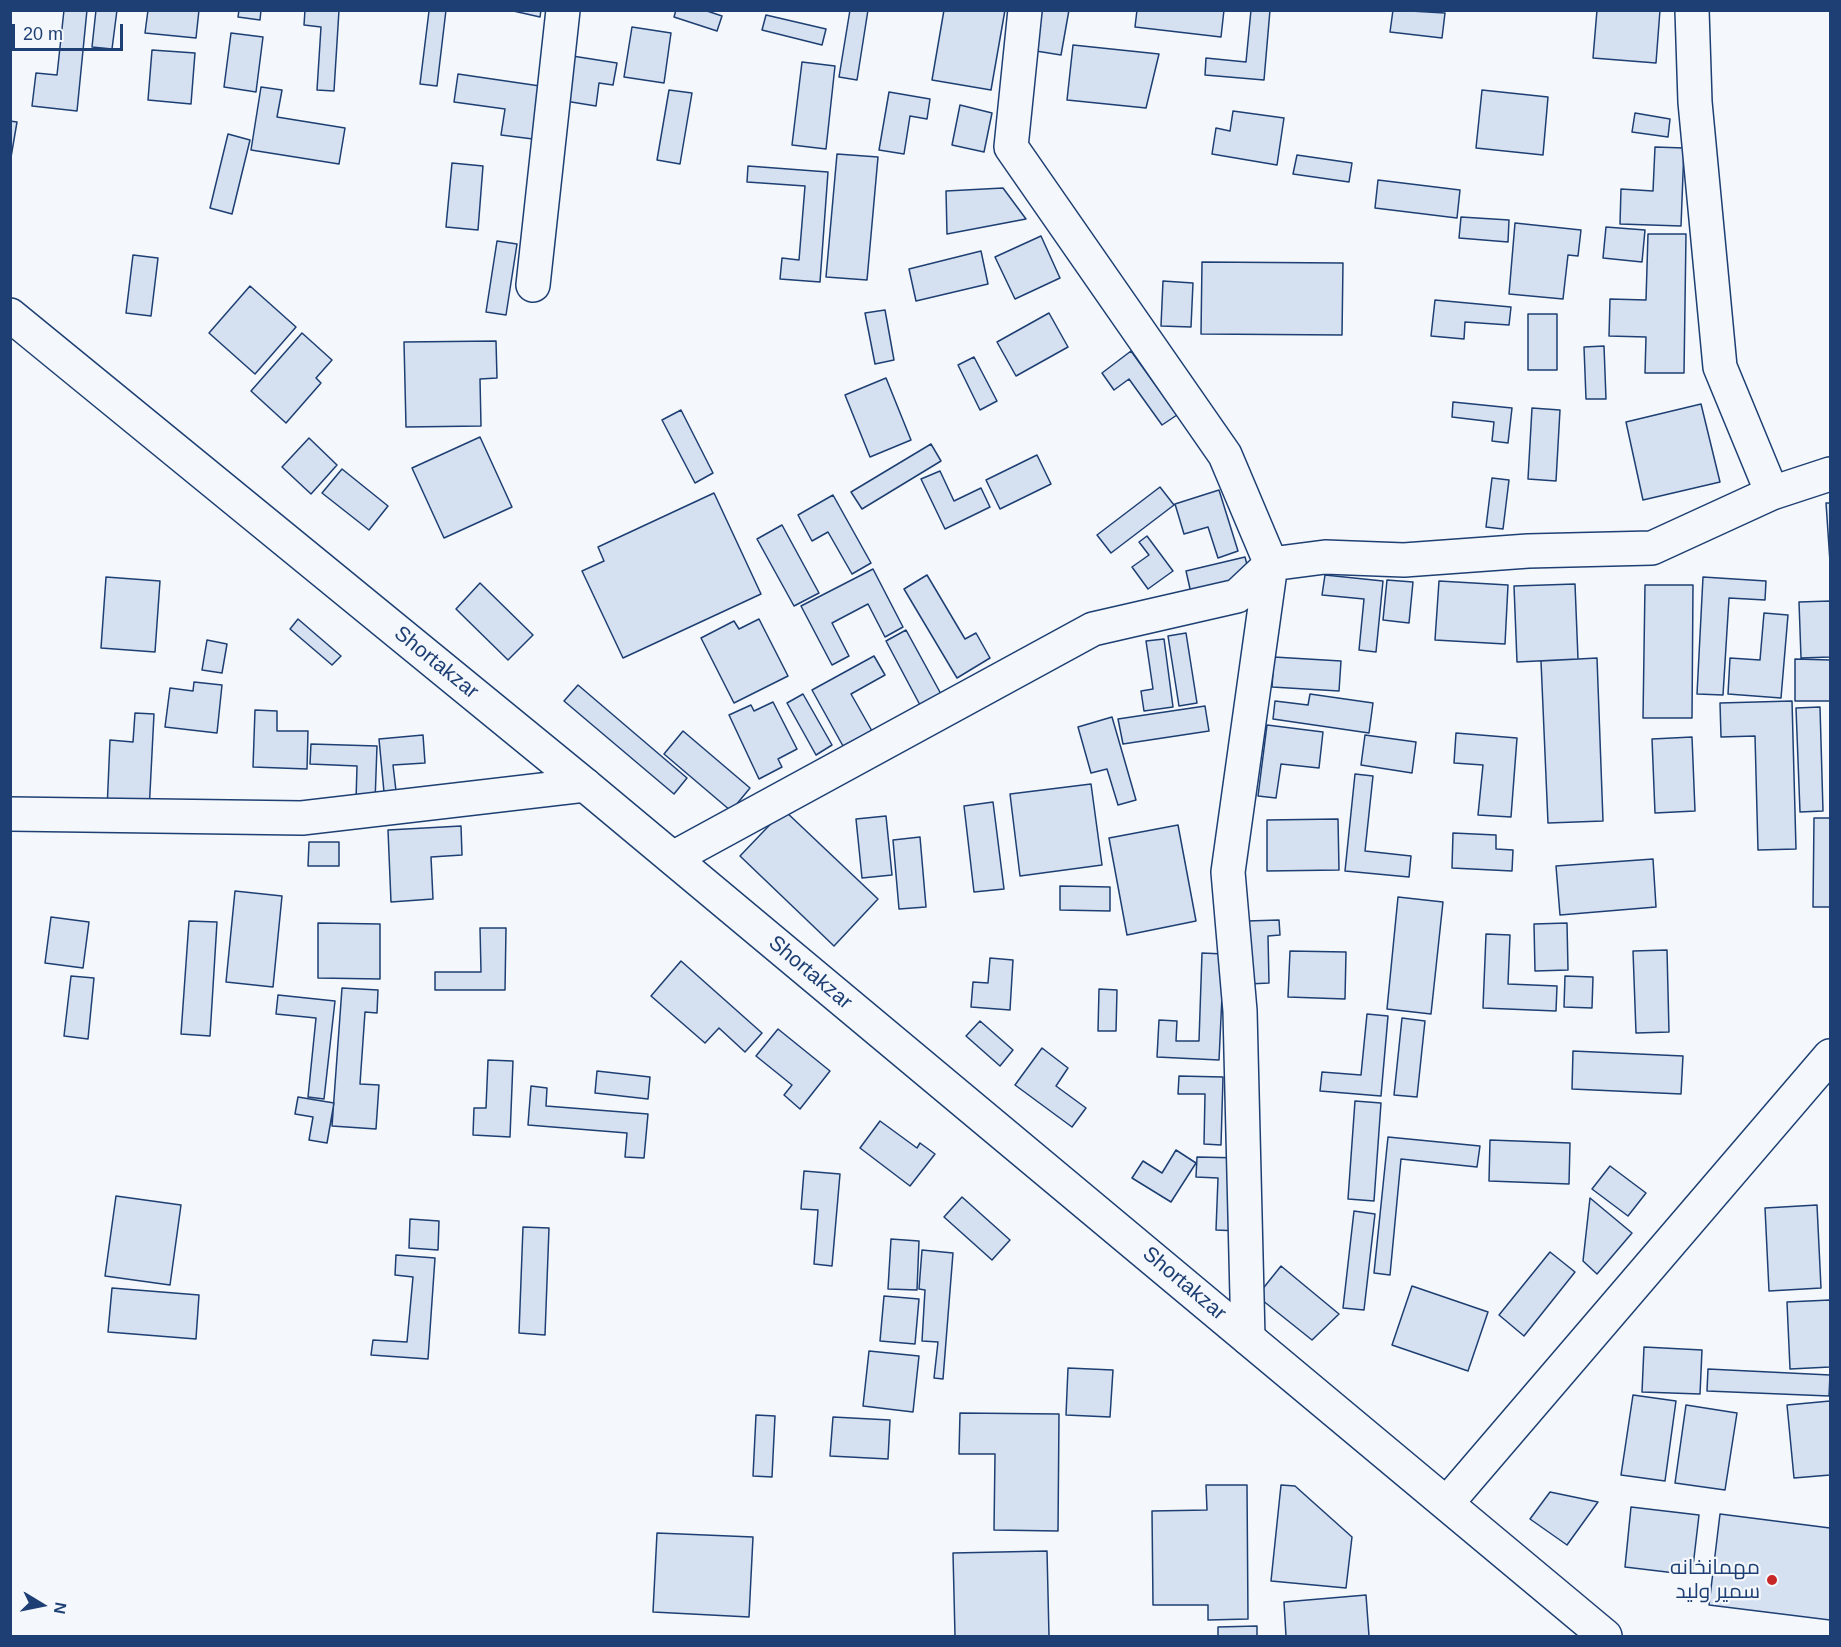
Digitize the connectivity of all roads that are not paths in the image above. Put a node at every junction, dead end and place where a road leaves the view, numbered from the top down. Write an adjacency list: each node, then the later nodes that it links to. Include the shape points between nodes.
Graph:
1 (563, 10): 4 (street)
2 (1025, 10): 8 (street, via 1011,147 1226,455)
3 (1692, 10): 7 (street, via 1695,102 1720,367)
4 (533, 285)
5 (10, 315): 9 (street, Shortakzar)
6 (1830, 474): 7 (street)
7 (1772, 493): 8 (street, via 1652,548 1527,551 1404,560 1325,557)
8 (1271, 564): 11 (street, via 1237,596 1093,629); 13 (street, via 1228,872 1240,1011)
9 (585, 785): 10 (street, via 302,818); 11 (street, Shortakzar)
10 (10, 814)
11 (673, 858): 13 (street, Shortakzar)
12 (1830, 1056): 14 (street)
13 (1248, 1338): 14 (street, Shortakzar)
14 (1446, 1503): 15 (street, Shortakzar)
15 (1605, 1636)

